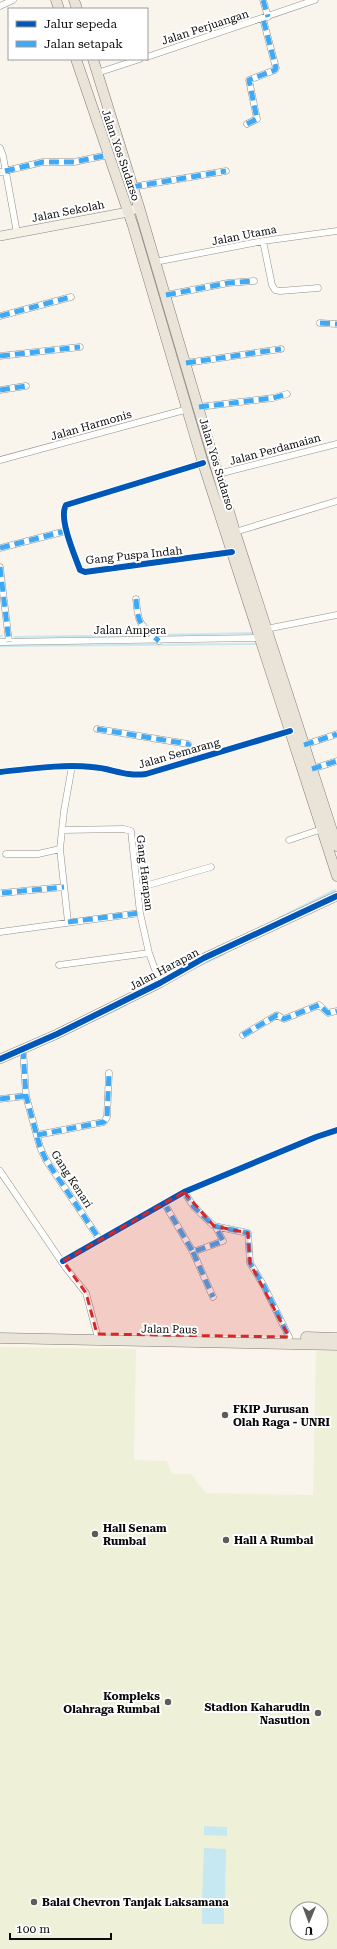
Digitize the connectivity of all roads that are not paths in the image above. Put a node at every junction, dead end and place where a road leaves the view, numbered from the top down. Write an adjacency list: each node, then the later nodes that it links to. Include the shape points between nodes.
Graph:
1 (13, 0): 4 (street)
2 (263, 0): 5 (street)
3 (315, 0): 5 (street, Jalan Perjuangan)
4 (0, 6)
5 (265, 18): 6 (street, Jalan Perjuangan); 11 (street, via 276,68 249,80 257,119)
6 (148, 57)
7 (76, 60): 13 (main road, Jalan Yos Sudarso)
8 (93, 60): 10 (main road, Jalan Yos Sudarso)
9 (137, 60): 10 (street)
10 (97, 73): 16 (main road, Jalan Yos Sudarso)
11 (247, 124)
12 (0, 148): 15 (street)
13 (108, 155): 15 (street, via 74,162 43,162); 18 (main road, Jalan Yos Sudarso)
14 (226, 171): 16 (street)
15 (3, 172): 20 (street)
16 (132, 187): 17 (main road, Jalan Yos Sudarso)
17 (139, 207): 18 (street, Jalan Sekolah); 23 (main road, Jalan Yos Sudarso)
18 (128, 212): 20 (street, Jalan Sekolah); 39 (main road, Jalan Yos Sudarso)
19 (337, 231): 22 (street, Jalan Utama)
20 (16, 233): 21 (street, Jalan Sekolah)
21 (0, 236)
22 (263, 241): 23 (street, Jalan Utama); 25 (street, via 275,290)
23 (155, 262): 26 (main road, Jalan Yos Sudarso)
24 (254, 281): 26 (street)
25 (318, 288)
26 (166, 295): 34 (main road, Jalan Yos Sudarso)
27 (71, 297): 28 (street)
28 (0, 316)
29 (320, 323): 30 (street)
30 (337, 324)
31 (80, 347): 33 (street)
32 (281, 349): 34 (street)
33 (0, 356)
34 (186, 363): 38 (main road, Jalan Yos Sudarso)
35 (26, 386): 36 (street)
36 (0, 390)
37 (287, 394): 38 (street)
38 (199, 407): 41 (main road, Jalan Yos Sudarso)
39 (188, 409): 42 (main road, Jalan Yos Sudarso); 43 (street, Jalan Harmonis)
40 (337, 444): 44 (street, Jalan Perdamaian)
41 (212, 451): 42 (main road); 44 (main road, Jalan Yos Sudarso)
42 (202, 458): 46 (street, Gang Puspa Indah, via 69,504 64,510); 49 (main road, Jalan Yos Sudarso)
43 (0, 460)
44 (218, 474): 47 (main road, Jalan Yos Sudarso)
45 (337, 501): 47 (street)
46 (66, 531): 48 (street); 49 (street, Gang Puspa Indah, via 80,570 85,572)
47 (235, 532): 53 (main road, Jalan Yos Sudarso)
48 (0, 548)
49 (232, 552): 54 (main road, Jalan Yos Sudarso)
50 (0, 567): 57 (street)
51 (136, 599): 55 (street, via 138,620)
52 (337, 615): 53 (street)
53 (266, 629): 61 (main road, Jalan Yos Sudarso)
54 (261, 638): 55 (street, Jalan Ampera); 59 (main road, Jalan Yos Sudarso)
55 (159, 640): 57 (street, Jalan Ampera)
56 (0, 642): 57 (street, Jalan Ampera)
57 (9, 642)
58 (97, 729): 62 (street, via 188,744)
59 (290, 731): 62 (street, Jalan Semarang); 67 (main road, Jalan Yos Sudarso)
60 (337, 734): 61 (street)
61 (304, 745): 65 (main road, Jalan Yos Sudarso)
62 (194, 759): 64 (street, Jalan Semarang, via 166,769 133,776 97,767)
63 (337, 761): 65 (street)
64 (72, 766): 66 (street, Jalan Semarang); 69 (street)
65 (312, 769): 67 (main road, Jalan Yos Sudarso)
66 (0, 772)
67 (320, 808): 68 (main road, Jalan Yos Sudarso); 71 (main road, Jalan Yos Sudarso)
68 (322, 829): 70 (street); 75 (main road, Jalan Yos Sudarso)
69 (62, 830): 72 (street); 77 (street, Gang Harapan, via 129,830 132,835)
70 (289, 840)
71 (337, 846)
72 (60, 849): 73 (street, via 38,854); 76 (street)
73 (6, 854)
74 (211, 867): 77 (street)
75 (337, 876)
76 (64, 887): 78 (street); 81 (street)
77 (138, 888): 80 (street, Gang Harapan)
78 (2, 893)
79 (337, 896): 85 (street, Jalan Harapan)
80 (140, 913): 81 (street); 83 (street, Gang Harapan)
81 (68, 922): 82 (street)
82 (0, 932)
83 (149, 953): 84 (street); 85 (street, Gang Harapan)
84 (59, 965)
85 (160, 981): 88 (street, Jalan Harapan)
86 (337, 1011): 87 (street, via 328,1013 319,1005 284,1019 277,1015)
87 (243, 1035)
88 (24, 1052): 89 (street, Jalan Harapan); 91 (street, Gang Kenari)
89 (0, 1059)
90 (109, 1073): 94 (street, via 107,1117 104,1122)
91 (26, 1096): 92 (street); 94 (street, Gang Kenari)
92 (0, 1099)
93 (337, 1130): 96 (street, via 316,1136)
94 (37, 1135): 99 (street, Gang Kenari, via 46,1160)
95 (0, 1170): 101 (street)
96 (184, 1192): 97 (street); 98 (street, via 194,1206)
97 (164, 1203): 99 (street); 100 (street)
98 (216, 1227): 100 (street, via 223,1241); 105 (street, via 248,1233 250,1263)
99 (100, 1240): 101 (street)
100 (193, 1252): 102 (street)
101 (63, 1261): 104 (street, via 86,1293)
102 (213, 1297)
103 (0, 1334): 104 (main road, Jalan Paus)
104 (97, 1334): 105 (main road, Jalan Paus)
105 (289, 1337): 107 (main road, Jalan Paus)
106 (0, 1338): 108 (main road, Jalan Paus)
107 (337, 1338)
108 (337, 1345)

